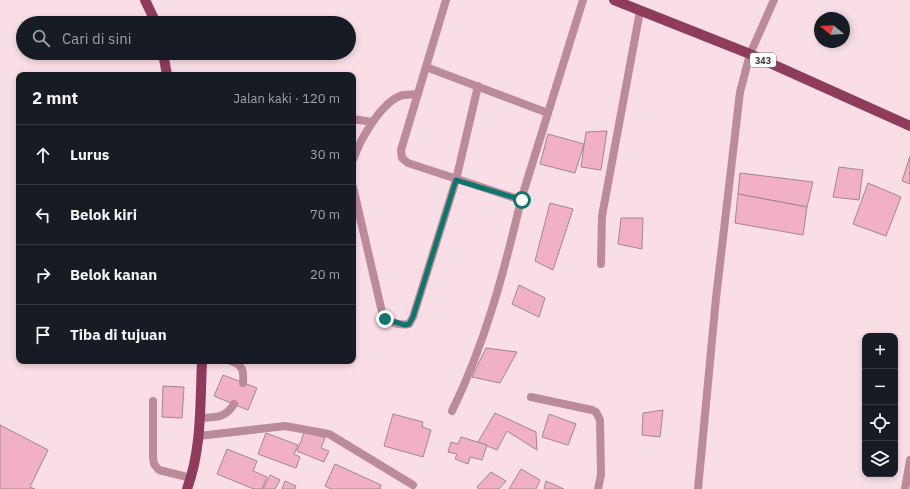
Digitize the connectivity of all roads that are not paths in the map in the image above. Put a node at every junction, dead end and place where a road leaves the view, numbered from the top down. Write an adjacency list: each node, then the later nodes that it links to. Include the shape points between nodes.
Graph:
1 (145, 0): 7 (main road)
2 (446, 0): 10 (street)
3 (583, 0): 14 (street)
4 (614, 0): 6 (main road, 343)
5 (774, 0): 8 (street)
6 (640, 10): 8 (main road, 343); 22 (street, via 602,216)
7 (153, 16)
8 (750, 54): 17 (main road, 343); 37 (street, via 740,92 716,298)
9 (164, 60): 11 (main road)
10 (426, 67): 12 (street); 13 (street)
11 (166, 72)
12 (478, 86): 14 (street); 19 (street)
13 (418, 94): 16 (street, via 402,95 392,100); 19 (street, via 401,150 402,158 408,164)
14 (548, 113): 21 (street)
15 (356, 119): 16 (street)
16 (372, 122): 18 (street)
17 (910, 126)
18 (356, 150)
19 (456, 180): 20 (street, via 413,317 409,324 405,325 390,322 385,319 382,312); 21 (street)
20 (356, 200)
21 (522, 200): 29 (street, via 483,338)
22 (601, 264)
23 (202, 364): 30 (main road)
24 (240, 364): 25 (street, via 244,371)
25 (243, 383)
26 (531, 397): 36 (street, via 596,412 600,420 601,475)
27 (153, 402): 33 (street, via 154,464 159,470)
28 (234, 404): 30 (street, via 225,415)
29 (452, 411)
30 (199, 418): 31 (main road)
31 (199, 436): 33 (main road); 34 (street, via 285,426 329,434)
32 (910, 460): 38 (street)
33 (192, 478): 35 (main road)
34 (413, 485)
35 (187, 489)
36 (598, 489)
37 (698, 489)
38 (905, 489)

